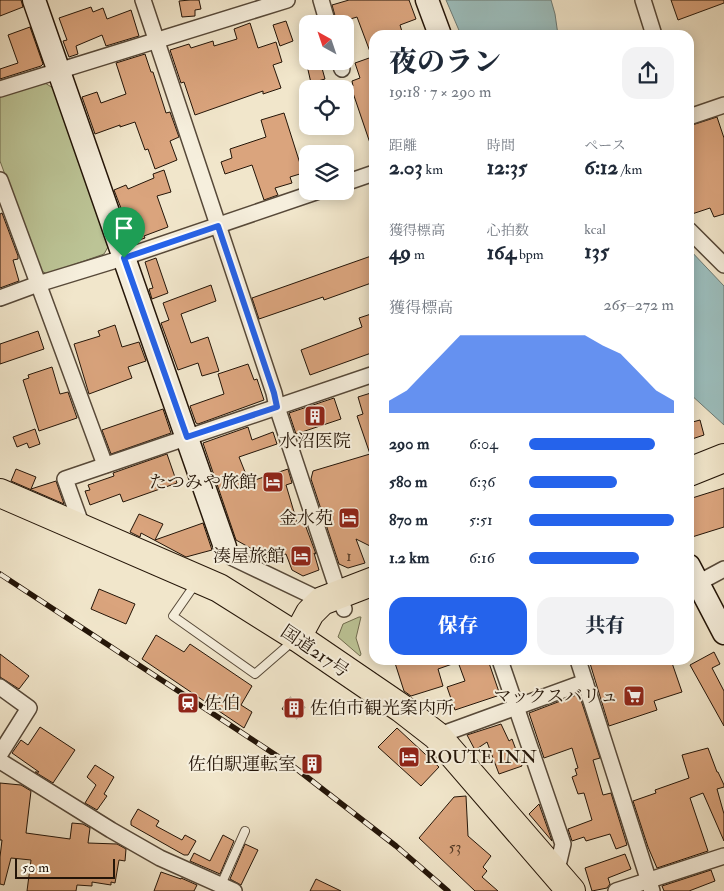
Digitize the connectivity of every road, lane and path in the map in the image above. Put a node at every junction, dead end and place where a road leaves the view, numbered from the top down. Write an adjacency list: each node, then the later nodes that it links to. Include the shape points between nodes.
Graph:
1 (34, 0): 11 (street)
2 (143, 0): 10 (street)
3 (320, 0): 7 (street)
4 (427, 0): 8 (street)
5 (642, 0): 9 (street)
6 (278, 1): 10 (street)
7 (325, 15)
8 (438, 30)
9 (652, 30)
10 (156, 41): 11 (street); 19 (street)
11 (59, 71): 12 (street); 21 (street)
12 (0, 89)
13 (724, 105): 14 (street)
14 (694, 115)
15 (369, 175): 16 (street)
16 (354, 179)
17 (0, 180): 23 (street)
18 (299, 198): 19 (street)
19 (218, 226): 21 (street); 26 (street)
20 (694, 235): 22 (street)
21 (124, 258): 23 (street); 27 (street)
22 (724, 265)
23 (38, 284): 24 (street); 29 (street)
24 (0, 298)
25 (369, 376): 26 (street)
26 (277, 407): 27 (street); 40 (street)
27 (187, 437): 29 (street); 33 (street)
28 (724, 458): 30 (highway)
29 (105, 465): 32 (street, via 66,479)
30 (694, 470)
31 (0, 493): 32 (highway, 国道217号)
32 (83, 529): 37 (highway, 国道217号)
33 (225, 547): 40 (street, via 233,558)
34 (724, 569): 35 (street)
35 (694, 575)
36 (694, 577): 41 (street)
37 (198, 579): 42 (highway, 国道217号, via 219,588); 42 (lane, via 173,616 255,674)
38 (369, 584): 40 (highway)
39 (369, 598): 40 (highway)
40 (335, 601): 42 (highway, via 310,613)
41 (724, 633)
42 (297, 637): 48 (highway, 国道217号)
43 (502, 665): 47 (street)
44 (580, 665): 45 (street)
45 (586, 682): 47 (street); 54 (street)
46 (0, 687): 49 (street, via 29,708)
47 (516, 707): 48 (street); 53 (street, via 563,844)
48 (437, 736): 53 (highway, 国道217号)
49 (0, 754)
50 (0, 760): 55 (street, via 143,849)
51 (245, 831): 55 (lane)
52 (724, 856): 54 (street)
53 (563, 883)
54 (651, 886): 56 (street)
55 (224, 889)
56 (616, 891)

